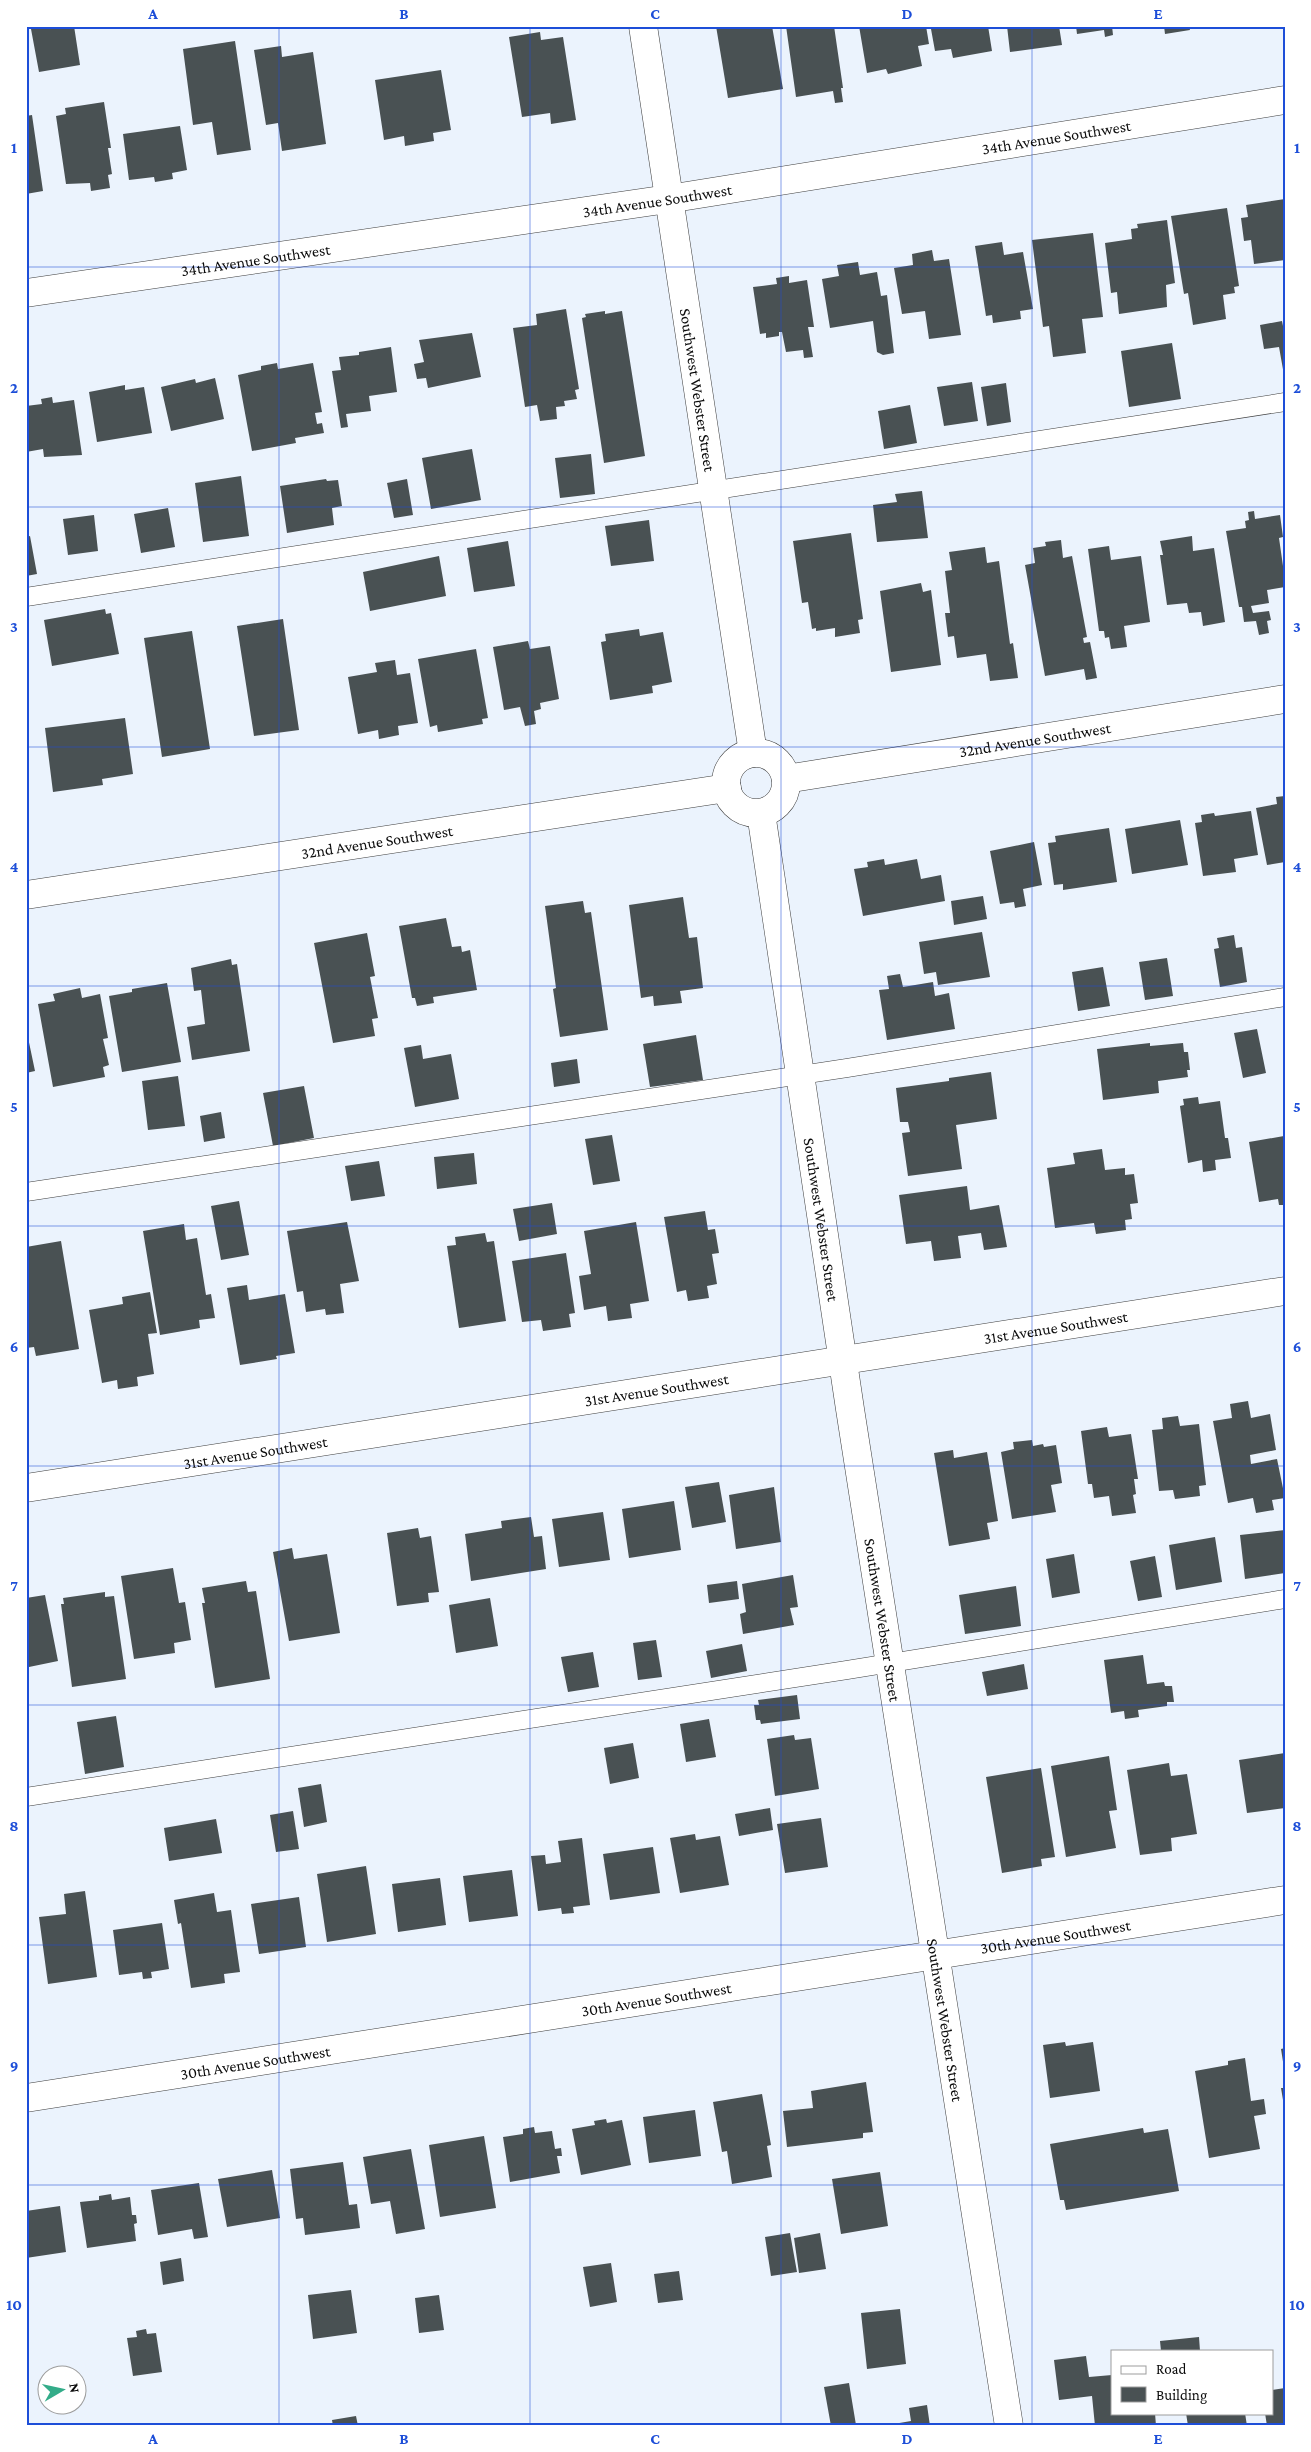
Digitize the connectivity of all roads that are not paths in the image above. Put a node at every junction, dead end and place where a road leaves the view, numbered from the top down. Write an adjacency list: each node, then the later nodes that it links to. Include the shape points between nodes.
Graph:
1 (643, 26): 3 (street, Southwest Webster Street)
2 (1285, 100): 3 (street, 34th Avenue Southwest)
3 (668, 199): 4 (street, 34th Avenue Southwest); 6 (street, Southwest Webster Street)
4 (26, 293)
5 (1285, 402): 6 (lane)
6 (714, 491): 7 (lane); 9 (street, Southwest Webster Street)
7 (26, 597)
8 (1285, 699): 10 (street, 32nd Avenue Southwest)
9 (753, 753): 10 (street, via 775,759 782,766); 11 (street, via 738,758 732,765)
10 (786, 779): 12 (street, via 784,796 777,805)
11 (727, 788): 12 (street, via 738,808); 13 (street, 32nd Avenue Southwest)
12 (761, 813): 15 (street, Southwest Webster Street)
13 (26, 895)
14 (1285, 997): 15 (lane)
15 (802, 1074): 16 (lane); 18 (street, Southwest Webster Street)
16 (26, 1192)
17 (1285, 1291): 18 (street, 31st Avenue Southwest)
18 (843, 1362): 19 (street, 31st Avenue Southwest); 21 (street, Southwest Webster Street)
19 (26, 1488)
20 (1285, 1599): 21 (lane)
21 (890, 1663): 22 (lane); 24 (street, Southwest Webster Street)
22 (26, 1796)
23 (1285, 1900): 24 (street, 30th Avenue Southwest)
24 (935, 1956): 25 (street, 30th Avenue Southwest); 26 (street, Southwest Webster Street)
25 (26, 2098)
26 (1009, 2426)

